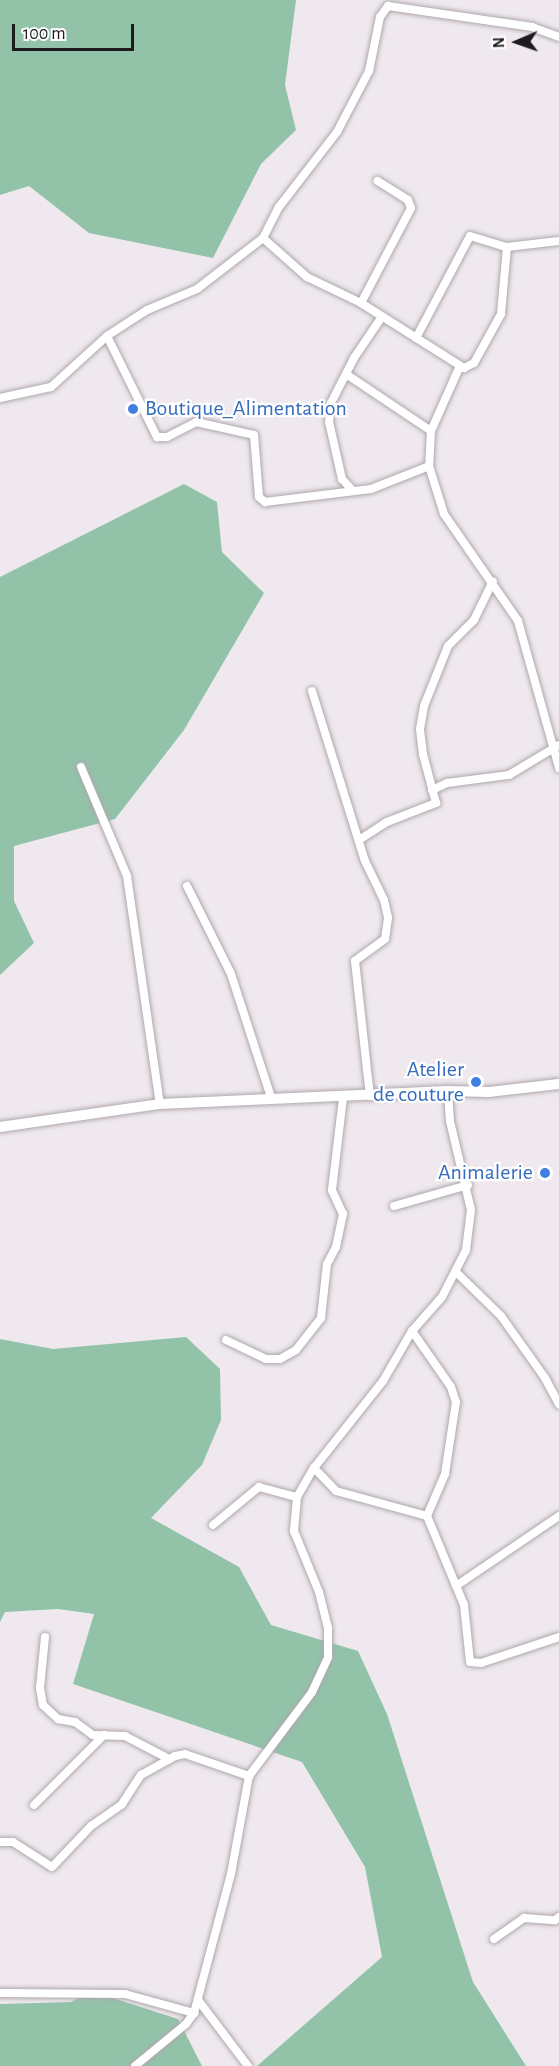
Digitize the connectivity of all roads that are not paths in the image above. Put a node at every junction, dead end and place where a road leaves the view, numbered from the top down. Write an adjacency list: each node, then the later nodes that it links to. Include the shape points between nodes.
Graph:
1 (559, 37): 3 (street, via 532,27 388,6 380,17 369,71 337,132 279,207)
2 (378, 181): 6 (street, via 408,200 411,208)
3 (263, 238): 6 (street, via 307,277); 8 (street, via 197,289 147,310)
4 (559, 241): 5 (street)
5 (507, 247): 9 (street, via 478,236 467,239); 10 (street, via 501,314 474,363)
6 (361, 303): 7 (street)
7 (381, 318): 9 (street); 11 (street)
8 (107, 336): 12 (street, via 51,387); 15 (street, via 156,437 166,437 196,422 251,432 256,439 259,497 265,502)
9 (416, 338): 10 (street, via 445,354)
10 (459, 368): 13 (street)
11 (346, 374): 13 (street); 15 (street, via 331,403 329,422 342,479)
12 (0, 398)
13 (431, 430): 14 (street)
14 (429, 466): 15 (street, via 371,489); 16 (street, via 444,514)
15 (353, 490)
16 (493, 581): 18 (street, via 518,621); 21 (street, via 474,620 448,646 429,688 420,729)
17 (312, 691): 22 (street)
18 (556, 748): 20 (street); 21 (street, via 509,775 447,783)
19 (81, 767): 29 (street, via 127,876)
20 (559, 768)
21 (432, 790): 22 (street, via 436,803 387,822)
22 (359, 840): 26 (street, via 388,918 385,939 355,961)
23 (187, 886): 27 (street, via 231,974)
24 (559, 1084): 25 (main road, via 489,1092)
25 (448, 1091): 26 (main road); 31 (street, via 450,1121)
26 (370, 1096): 28 (main road)
27 (271, 1097): 28 (main road); 29 (main road)
28 (343, 1098): 35 (street, via 332,1190 343,1214 336,1247 327,1264 321,1318 296,1350 280,1359 266,1359)
29 (160, 1104): 30 (main road)
30 (0, 1127)
31 (468, 1185): 32 (street); 33 (street, via 470,1232)
32 (394, 1206)
33 (457, 1273): 34 (street); 36 (street, via 501,1316)
34 (412, 1331): 37 (street, via 383,1381); 39 (street, via 451,1387 457,1409 443,1481)
35 (226, 1340)
36 (559, 1404)
37 (314, 1468): 38 (street); 39 (street, via 336,1491)
38 (297, 1497): 41 (street, via 259,1486); 47 (street, via 294,1531 319,1592 328,1628 328,1657 312,1692)
39 (427, 1516): 42 (street)
40 (559, 1516): 42 (street)
41 (213, 1525)
42 (456, 1586): 44 (street, via 464,1605 468,1658 473,1664)
43 (45, 1637): 45 (street, via 40,1688 43,1705 57,1719 75,1722 93,1735)
44 (559, 1637)
45 (104, 1735): 46 (street, via 125,1736); 48 (street)
46 (169, 1759): 47 (street, via 185,1754); 49 (street, via 141,1775 122,1804 91,1826 52,1867 13,1842)
47 (249, 1776): 53 (street, via 231,1874)
48 (34, 1805)
49 (0, 1842)
50 (559, 1917): 51 (street, via 524,1918)
51 (494, 1939)
52 (0, 1993): 54 (street, via 125,1994)
53 (198, 2000): 54 (street); 56 (street)
54 (194, 2013): 55 (street)
55 (135, 2066)
56 (248, 2066)

